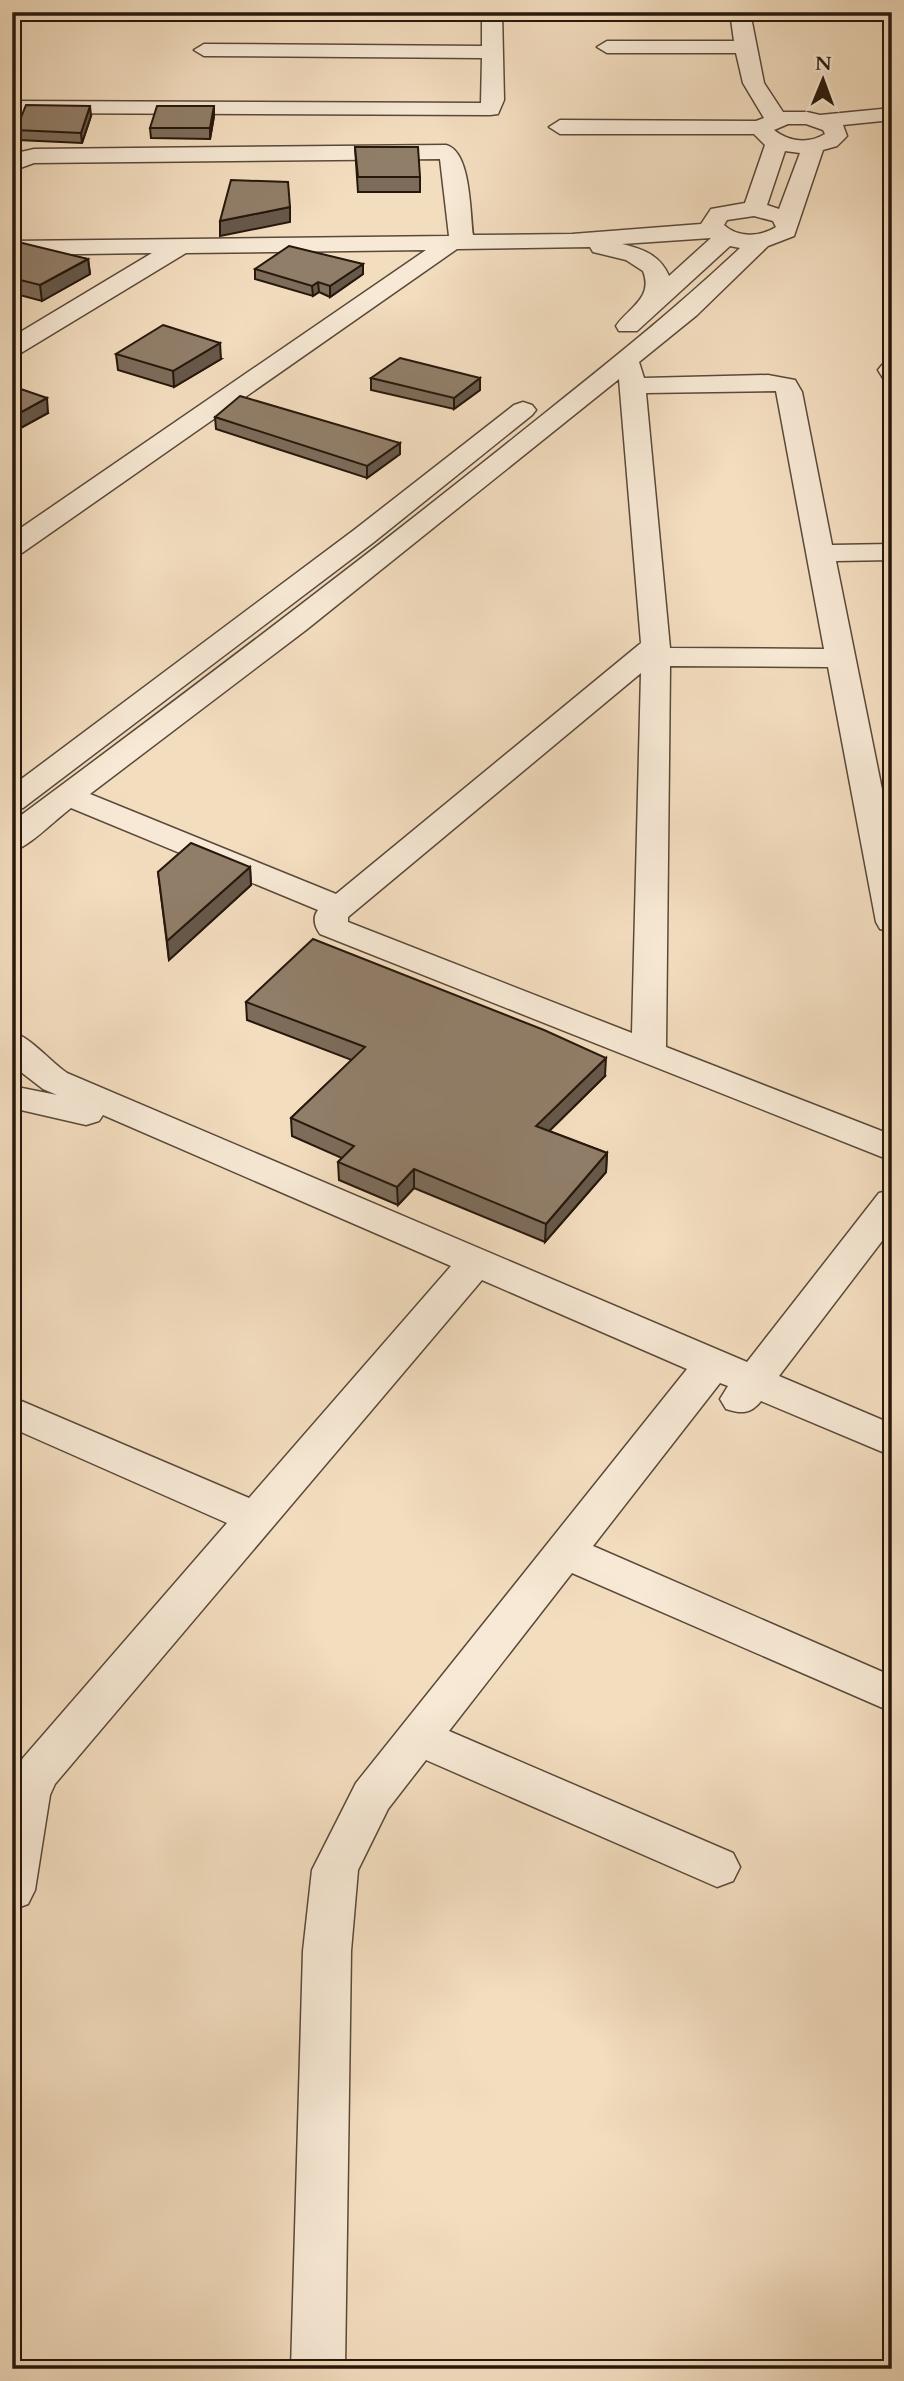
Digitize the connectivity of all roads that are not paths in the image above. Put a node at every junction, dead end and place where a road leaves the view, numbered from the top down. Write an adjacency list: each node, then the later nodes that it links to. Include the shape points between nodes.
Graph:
1 (492, 12): 6 (street)
2 (740, 12): 4 (street)
3 (607, 47): 4 (street)
4 (746, 47): 12 (street, via 754,91)
5 (204, 50): 6 (street)
6 (492, 52): 7 (street, via 493,100 486,110)
7 (12, 107)
8 (892, 114): 9 (street)
9 (830, 126): 11 (street); 12 (street, via 796,117); 13 (street, via 832,140)
10 (560, 127): 12 (street)
11 (892, 128)
12 (772, 130): 13 (street); 15 (street)
13 (814, 145): 16 (street)
14 (12, 164): 20 (street, via 34,156 446,152 452,160)
15 (754, 209): 16 (street); 17 (street, via 719,214 713,219)
16 (786, 221): 18 (street, via 788,226 781,235)
17 (721, 233): 18 (street); 19 (street); 23 (street)
18 (761, 240): 24 (street)
19 (572, 242): 20 (street); 23 (street, via 620,251 646,262 657,276)
20 (456, 243): 21 (street); 27 (street)
21 (181, 246): 22 (street); 25 (street)
22 (12, 248)
23 (653, 306): 24 (street); 32 (street, via 364,537)
24 (688, 310): 26 (street)
25 (12, 348)
26 (629, 372): 29 (street, via 786,385); 30 (street); 33 (street)
27 (12, 547)
28 (892, 552): 29 (street)
29 (821, 553): 31 (street)
30 (656, 651): 31 (street); 36 (street); 39 (street)
31 (841, 658): 37 (street)
32 (25, 776): 34 (street)
33 (68, 796): 35 (street); 36 (street)
34 (12, 801)
35 (12, 842)
36 (340, 906): 39 (street, via 329,920 343,933)
37 (892, 922)
38 (12, 1044): 43 (street, via 55,1081)
39 (649, 1052): 41 (street)
40 (12, 1097): 43 (street, via 93,1115)
41 (892, 1149)
42 (892, 1202): 44 (street)
43 (469, 1270): 44 (street); 48 (street)
44 (726, 1381): 46 (street); 47 (street); 49 (street)
45 (12, 1411): 48 (street)
46 (892, 1441)
47 (892, 1465)
48 (254, 1518): 52 (street)
49 (565, 1552): 50 (street); 51 (street)
50 (892, 1695)
51 (419, 1737): 53 (street); 55 (street, via 372,1796 335,1870 327,1951)
52 (25, 1764): 54 (street, via 27,1795)
53 (718, 1867)
54 (12, 1891)
55 (318, 2369)

